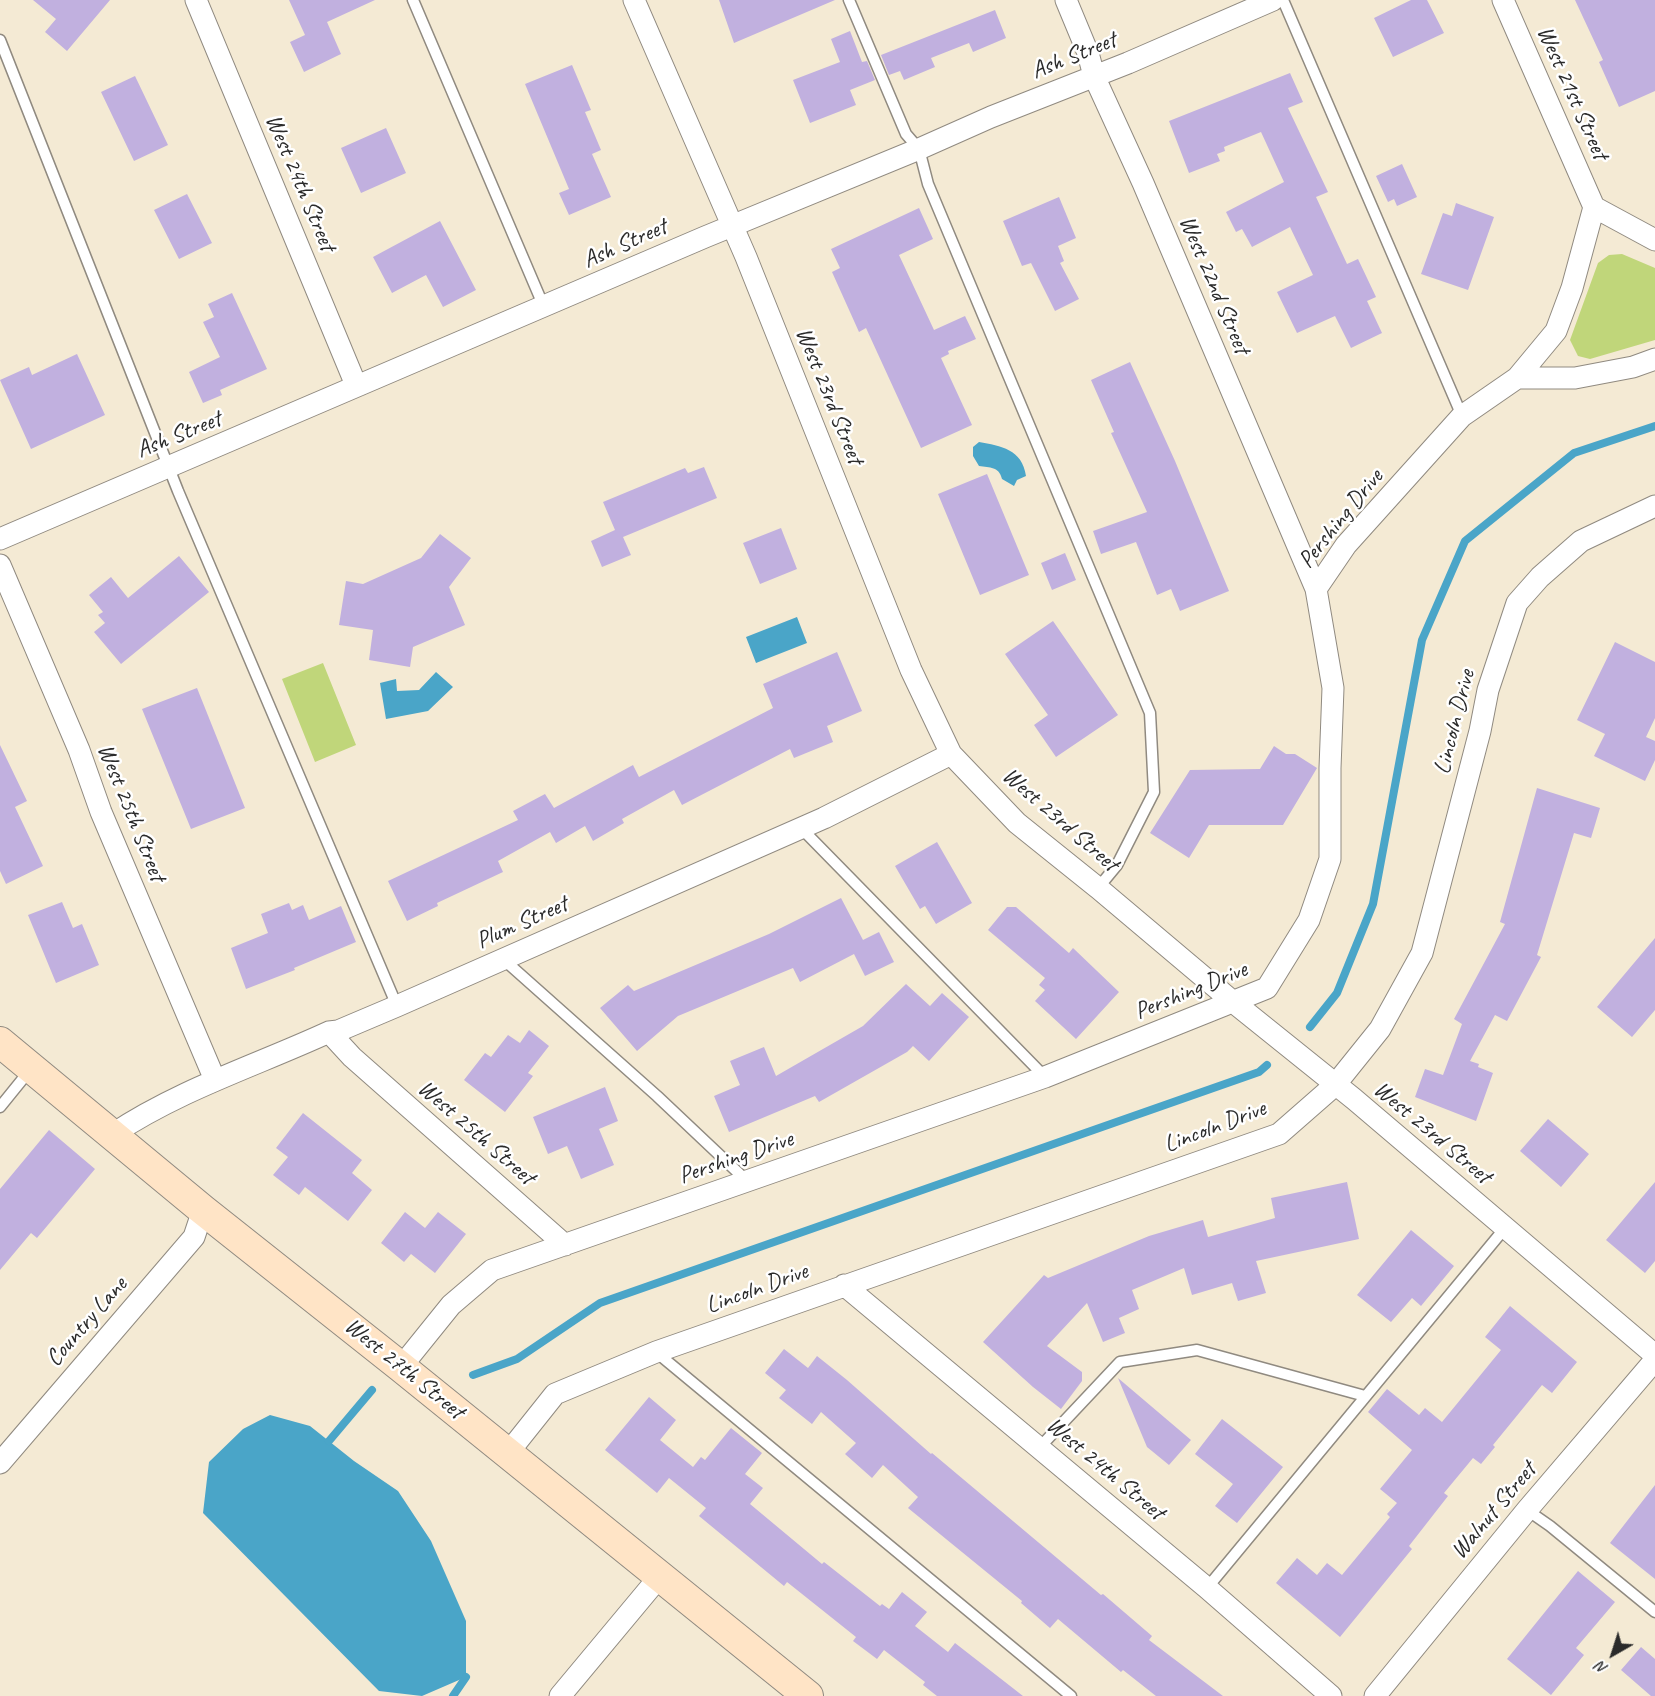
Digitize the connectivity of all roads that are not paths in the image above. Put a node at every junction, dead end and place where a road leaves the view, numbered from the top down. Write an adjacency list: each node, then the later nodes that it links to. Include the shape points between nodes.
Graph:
1 (196, 0): 18 (street, West 24th Street)
2 (413, 0): 15 (lane)
3 (634, 0): 13 (street, West 23rd Street)
4 (849, 0): 11 (lane, via 906,134)
5 (1066, 0): 10 (street, West 22nd Street)
6 (1273, 0): 10 (street, Ash Street)
7 (1283, 0): 19 (lane)
8 (1503, 0): 12 (street, West 21st Street)
9 (0, 40): 20 (lane)
10 (1094, 76): 11 (street, Ash Street); 24 (street, West 22nd Street)
11 (919, 149): 13 (street, Ash Street); 27 (lane, via 928,184 1150,713 1154,792 1117,865)
12 (1594, 207): 14 (street); 17 (street, via 1556,331)
13 (733, 227): 15 (street, Ash Street); 25 (street, West 23rd Street, via 911,670)
14 (1655, 240)
15 (544, 307): 18 (street, Ash Street)
16 (1655, 359): 17 (street, via 1575,378)
17 (1517, 378): 19 (street, Pershing Drive)
18 (356, 385): 20 (street, Ash Street)
19 (1462, 416): 24 (street, Pershing Drive, via 1346,545)
20 (168, 466): 22 (street, Ash Street); 30 (lane)
21 (1655, 506): 36 (street, Lincoln Drive, via 1581,541 1517,603 1488,690 1422,953 1380,1029)
22 (0, 539)
23 (0, 565): 35 (street, West 25th Street)
24 (1316, 590): 29 (street, Pershing Drive, via 1333,688 1330,859 1309,920 1266,988)
25 (951, 754): 26 (street, Plum Street); 27 (street, West 23rd Street, via 1017,823)
26 (801, 828): 28 (street, Plum Street); 34 (lane)
27 (1098, 888): 29 (street, West 23rd Street)
28 (503, 958): 30 (street, Plum Street); 39 (lane)
29 (1232, 1001): 34 (street, Pershing Drive); 36 (street, West 23rd Street)
30 (397, 1006): 31 (street, Plum Street)
31 (329, 1032): 35 (street, Plum Street); 42 (street, West 25th Street, via 352,1058)
32 (0, 1042): 33 (main road, West 27th Street)
33 (31, 1068): 37 (lane); 38 (main road, West 27th Street)
34 (1045, 1077): 39 (street, Pershing Drive)
35 (215, 1080): 38 (street, Plum Street, via 141,1116)
36 (1335, 1085): 41 (street, West 23rd Street); 43 (street, Lincoln Drive, via 1279,1134)
37 (0, 1107)
38 (114, 1134): 40 (main road, West 27th Street)
39 (747, 1182): 42 (street, Pershing Drive)
40 (203, 1210): 47 (main road, West 27th Street); 51 (street, Country Lane, via 194,1237)
41 (1505, 1228): 45 (street, West 23rd Street); 48 (lane)
42 (565, 1245): 47 (street, Pershing Drive, via 492,1270 451,1305)
43 (844, 1285): 44 (street, Lincoln Drive); 49 (street, West 24th Street)
44 (656, 1352): 50 (street, Lincoln Drive, via 555,1394); 58 (lane)
45 (1655, 1355)
46 (1655, 1360): 52 (street, Walnut Street)
47 (401, 1367): 50 (main road, West 27th Street)
48 (1365, 1396): 49 (lane, via 1197,1350 1131,1360 1120,1362); 54 (lane)
49 (1040, 1447): 54 (street, West 24th Street)
50 (508, 1453): 53 (main road, West 27th Street)
51 (0, 1463)
52 (1527, 1510): 55 (lane); 60 (street, Walnut Street)
53 (660, 1576): 56 (street); 57 (main road, West 27th Street)
54 (1207, 1588): 59 (street, West 24th Street)
55 (1655, 1612)
56 (560, 1696)
57 (808, 1696)
58 (1071, 1696)
59 (1331, 1696)
60 (1376, 1696)

